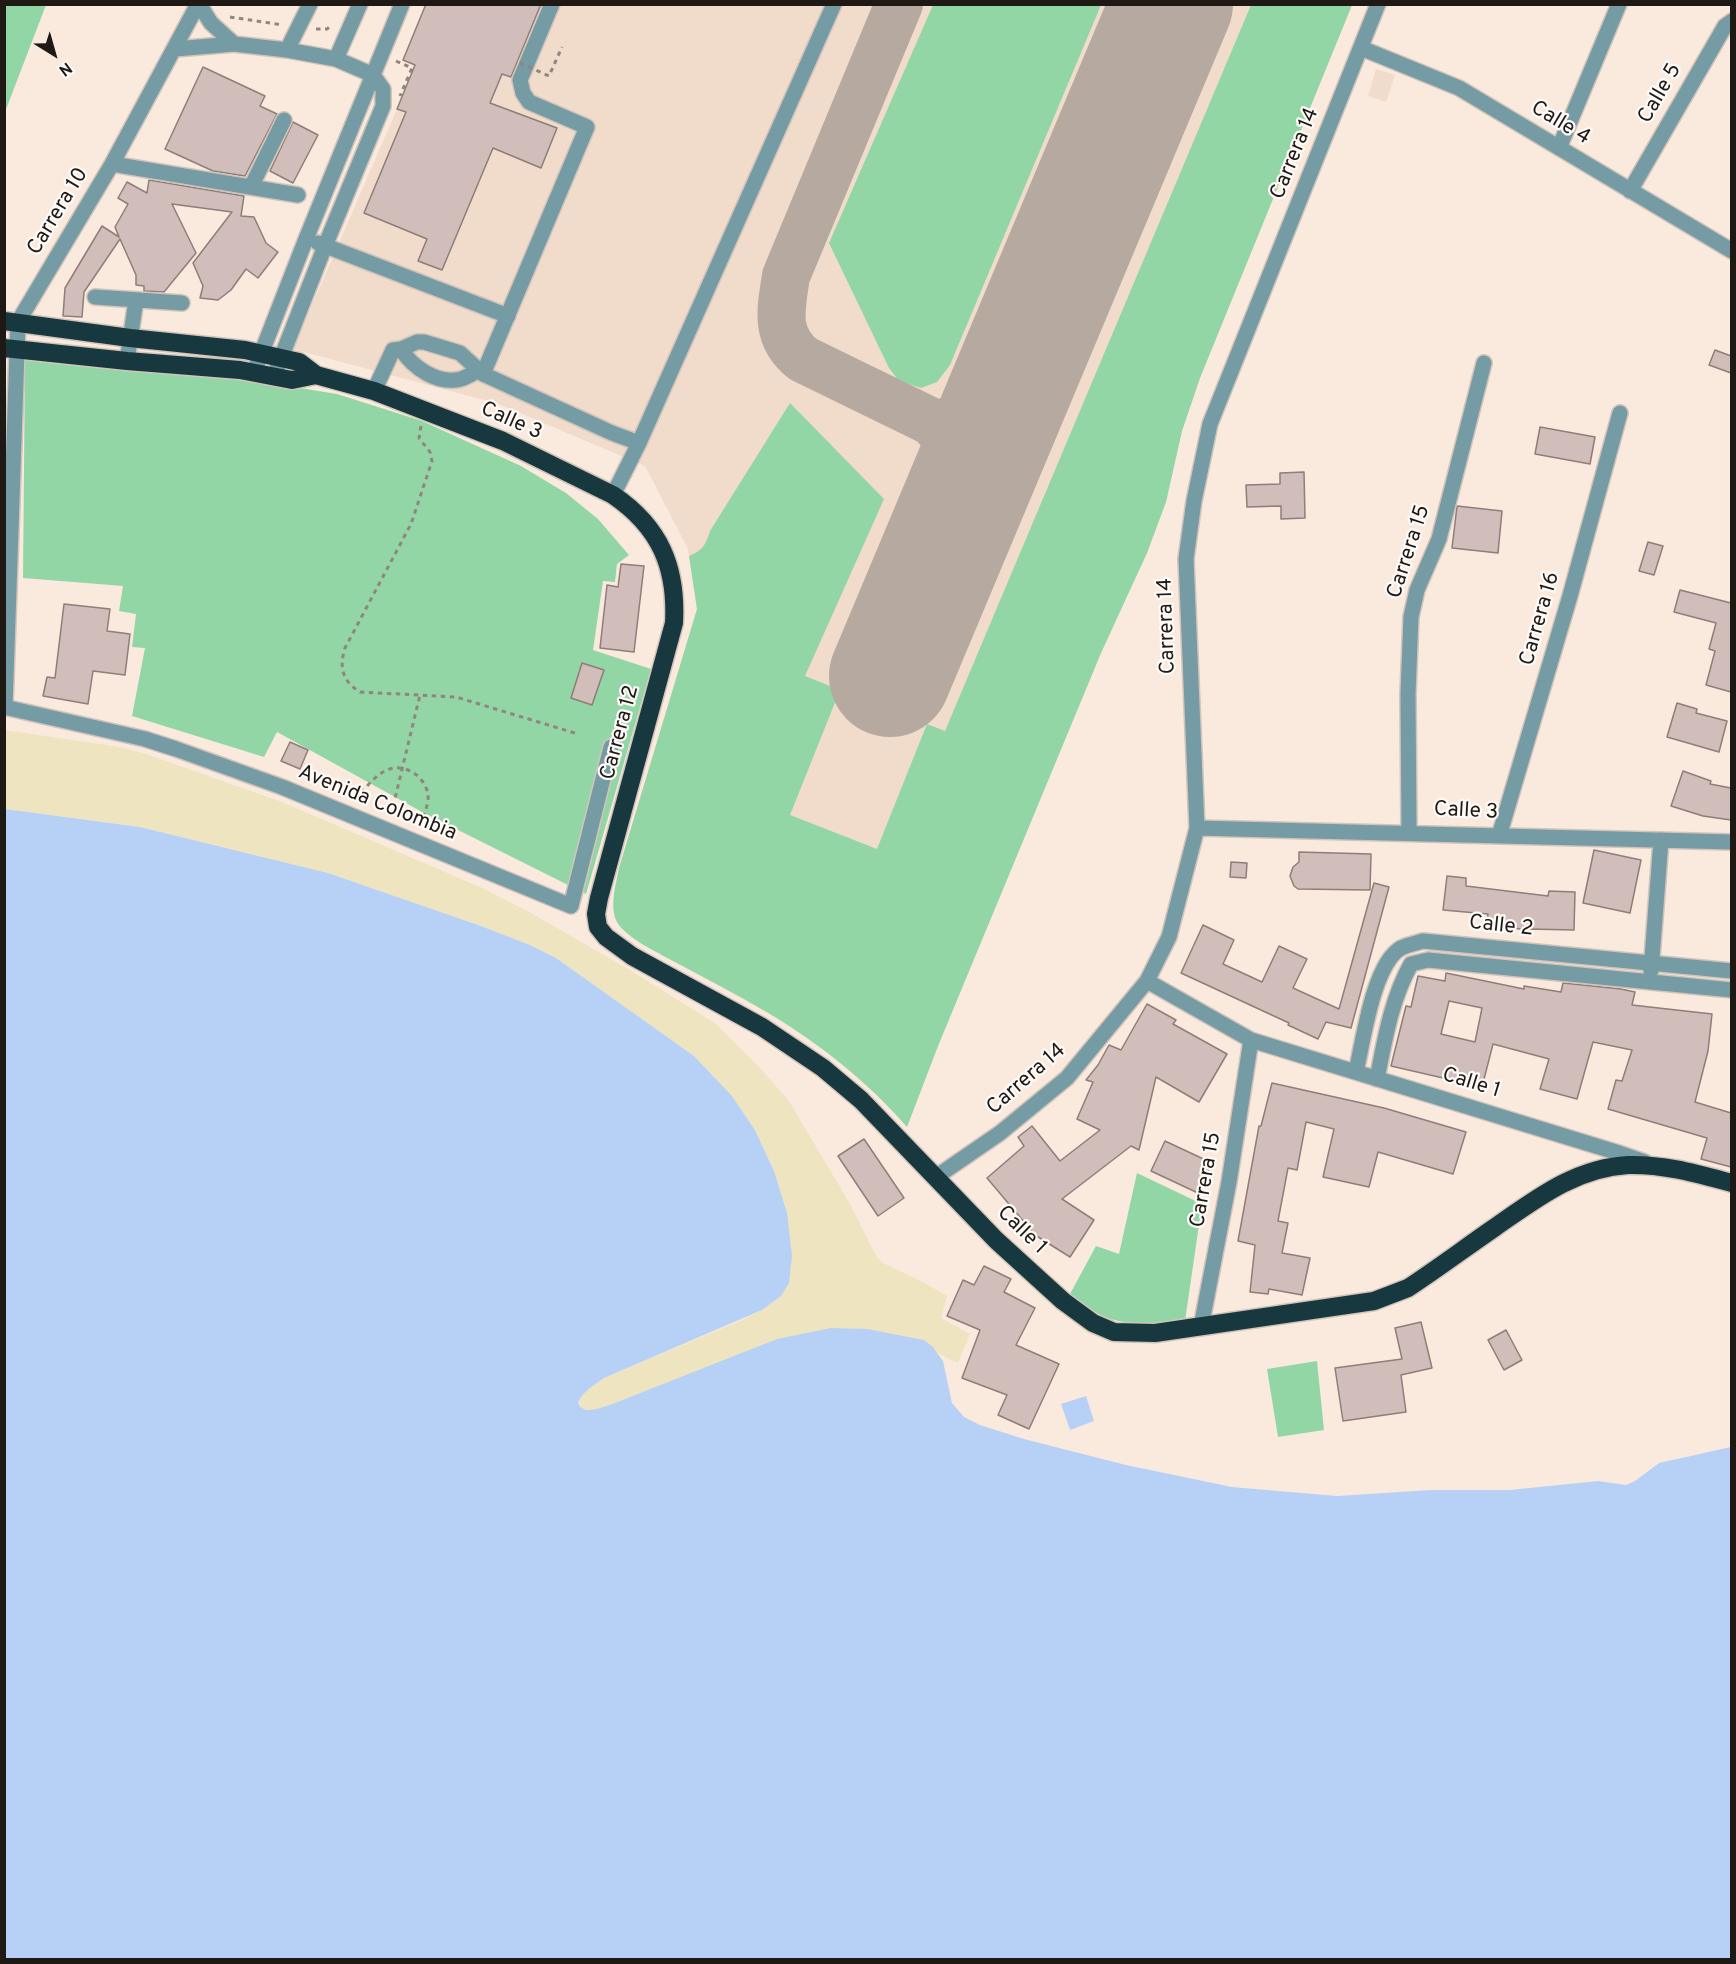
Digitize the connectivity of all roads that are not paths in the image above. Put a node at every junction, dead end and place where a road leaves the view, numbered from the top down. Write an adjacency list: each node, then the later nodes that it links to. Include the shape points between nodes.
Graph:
1 (199, 4): 10 (street, via 211,23); 12 (street, Carrera 10)
2 (310, 4): 13 (street)
3 (360, 4): 14 (street)
4 (402, 4): 15 (street)
5 (552, 4): 28 (street, via 520,80 521,87 529,102 587,128)
6 (834, 4): 43 (street)
7 (1378, 4): 11 (street, Carrera 14)
8 (1619, 4): 17 (street)
9 (1731, 21): 20 (street, Calle 5)
10 (234, 44): 12 (street); 13 (street)
11 (1360, 48): 17 (street, Calle 4, via 1459,88); 48 (street, Carrera 14, via 1210,424 1196,490 1186,559)
12 (175, 49): 18 (street, Carrera 10)
13 (287, 50): 14 (street)
14 (336, 59): 15 (street)
15 (374, 75): 22 (street); 23 (street, via 382,89 383,106)
16 (284, 120): 19 (street)
17 (1559, 148): 20 (street, Calle 4)
18 (112, 164): 19 (street); 29 (street, Carrera 10)
19 (251, 187): 21 (street)
20 (1630, 190): 24 (street, Calle 4)
21 (298, 195)
22 (306, 239): 23 (street); 33 (street)
23 (325, 246): 28 (street); 34 (street)
24 (1731, 251)
25 (94, 297): 26 (street)
26 (135, 300): 27 (street); 30 (street)
27 (183, 303)
28 (508, 316): 38 (street)
29 (11, 322): 30 (highway, Calle 3); 31 (street, Carrera 10)
30 (130, 338): 33 (highway, Calle 3); 35 (street)
31 (11, 349): 35 (highway, Calle 3); 46 (street, Carrera 10)
32 (401, 350): 38 (street, via 417,342 433,344 460,353); 38 (street, via 414,366 449,380); 41 (street, via 391,353)
33 (262, 353): 34 (highway, Calle 3); 37 (street)
34 (280, 358): 39 (highway, Calle 3, via 299,362); 40 (street)
35 (128, 361): 37 (highway, Calle 3)
36 (1484, 363): 49 (street, Carrera 15, via 1439,539 1417,590 1411,617)
37 (254, 372): 40 (highway, Calle 3)
38 (481, 372): 43 (street)
39 (316, 375): 40 (highway, Calle 3, via 292,380); 41 (highway, Calle 3)
40 (274, 376)
41 (374, 391): 44 (highway, Calle 3, via 503,441)
42 (1620, 413): 50 (street, Carrera 16)
43 (639, 443): 44 (street)
44 (613, 495): 45 (highway, Calle 3, via 645,522)
45 (663, 550): 53 (highway, Carrera 12, via 672,576 674,623 603,882 596,914)
46 (5, 707): 47 (street, Avenida Colombia, via 145,738 282,787 571,906)
47 (611, 747)
48 (1197, 828): 49 (street, Calle 3); 58 (street, Carrera 14, via 1169,937)
49 (1409, 831): 50 (street, Calle 3)
50 (1499, 836): 51 (street, Calle 3)
51 (1661, 840): 52 (street, Calle 3); 55 (street)
52 (1731, 842)
53 (598, 927): 65 (highway, Calle 1, via 632,956 762,1027 823,1068 861,1100)
54 (1400, 949): 55 (street, Calle 2, via 1423,940); 56 (street); 62 (street, via 1386,964 1376,987)
55 (1651, 963): 57 (street, Calle 2); 59 (street)
56 (1411, 964): 59 (street, Calle 2, via 1428,960); 63 (street, via 1389,1018)
57 (1731, 971)
58 (1148, 981): 61 (street, Calle 1); 65 (street, Carrera 14, via 1067,1078)
59 (1650, 982): 60 (street, Calle 2)
60 (1731, 990)
61 (1251, 1040): 62 (street, Calle 1); 67 (street, Carrera 15)
62 (1356, 1072): 63 (street, Calle 1)
63 (1377, 1079): 64 (street, Calle 1)
64 (1653, 1166): 66 (highway, Calle 1); 67 (highway, Calle 1, via 1615,1167 1565,1182 1393,1295)
65 (936, 1177): 67 (highway, Calle 1, via 1042,1283 1093,1323 1114,1332 1132,1333)
66 (1731, 1183)
67 (1201, 1327)

